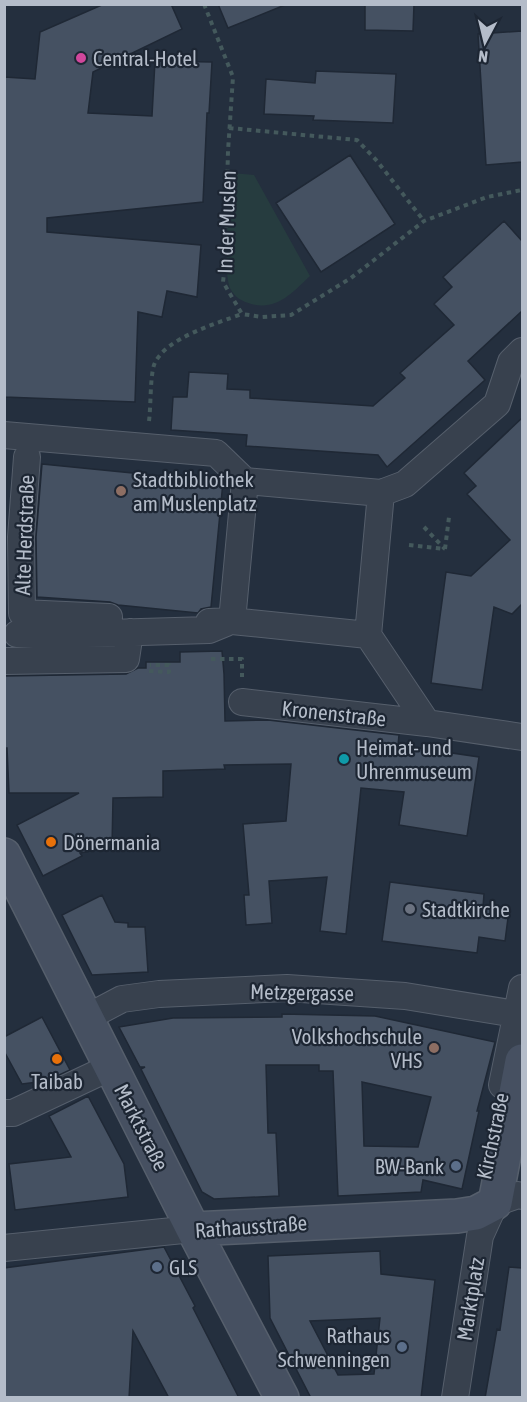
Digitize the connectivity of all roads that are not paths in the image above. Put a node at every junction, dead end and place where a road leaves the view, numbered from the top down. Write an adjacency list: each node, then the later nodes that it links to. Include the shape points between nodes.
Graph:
1 (522, 351): 5 (street, via 511,362 497,404 405,484)
2 (4, 435): 4 (street, via 216,453)
3 (27, 457): 8 (street, Alte Herdstraße)
4 (245, 481): 5 (street); 7 (street)
5 (381, 493): 10 (street)
6 (109, 617): 8 (street)
7 (220, 621): 9 (street, via 209,630); 10 (street)
8 (20, 623): 9 (street, via 40,635)
9 (130, 632): 11 (street, via 126,659)
10 (368, 635): 13 (street, Kronenstraße)
11 (5, 661)
12 (242, 702): 13 (street, Kronenstraße)
13 (427, 723): 14 (street, Kronenstraße)
14 (522, 737)
15 (4, 855): 18 (main road, Marktstraße)
16 (522, 988): 17 (street, Kirchstraße)
17 (520, 1014): 18 (street, Metzgergasse, via 405,996 287,988 122,999); 22 (street, Kirchstraße)
18 (86, 1018): 20 (main road, Marktstraße)
19 (522, 1060): 22 (main road, Kirchstraße)
20 (111, 1067): 21 (street, via 13,1113); 23 (main road, Marktstraße)
21 (4, 1113)
22 (498, 1204): 23 (main road, Rathausstraße, via 457,1215); 26 (street, Marktplatz, via 480,1236)
23 (193, 1229): 24 (street, Rathausstraße); 25 (main road, Marktstraße)
24 (4, 1248)
25 (282, 1398)
26 (455, 1398)

